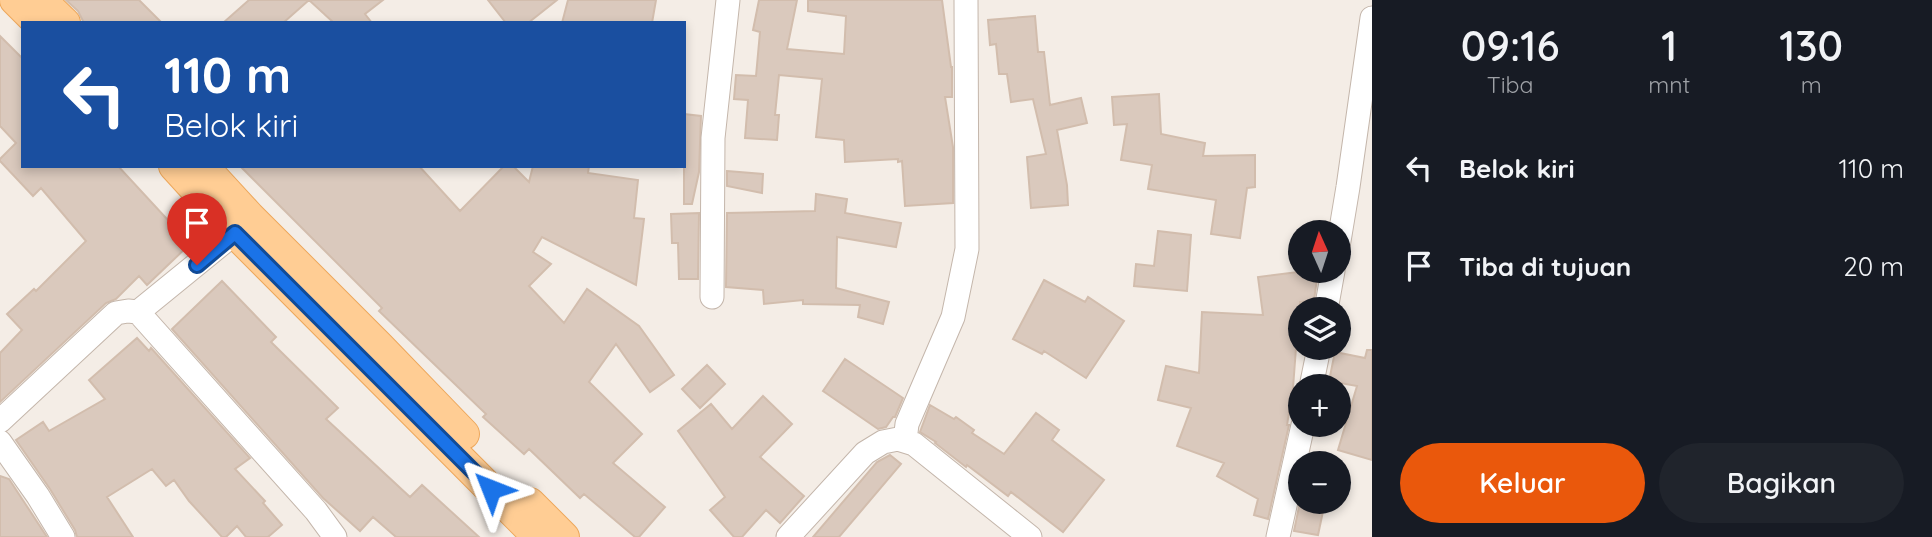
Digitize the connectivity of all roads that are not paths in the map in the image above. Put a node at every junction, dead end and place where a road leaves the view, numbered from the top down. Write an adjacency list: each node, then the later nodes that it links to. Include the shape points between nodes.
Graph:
1 (15, 0): 6 (main road)
2 (41, 0): 7 (main road)
3 (728, 0): 12 (street, via 713,138)
4 (966, 0): 17 (street, via 967,249 953,317 908,424)
5 (1372, 18): 10 (street)
6 (36, 21)
7 (63, 21)
8 (176, 168): 11 (main road)
9 (205, 168): 21 (main road)
10 (1343, 220)
11 (235, 233): 13 (street); 20 (main road)
12 (712, 297)
13 (138, 312): 14 (street, via 116,313); 19 (street)
14 (0, 421)
15 (1300, 437): 24 (street)
16 (0, 442): 18 (street)
17 (905, 442): 22 (street, via 883,442 865,453); 23 (street, via 914,444)
18 (64, 537)
19 (335, 537)
20 (538, 537)
21 (564, 537)
22 (788, 537)
23 (1030, 537)
24 (1278, 537)

